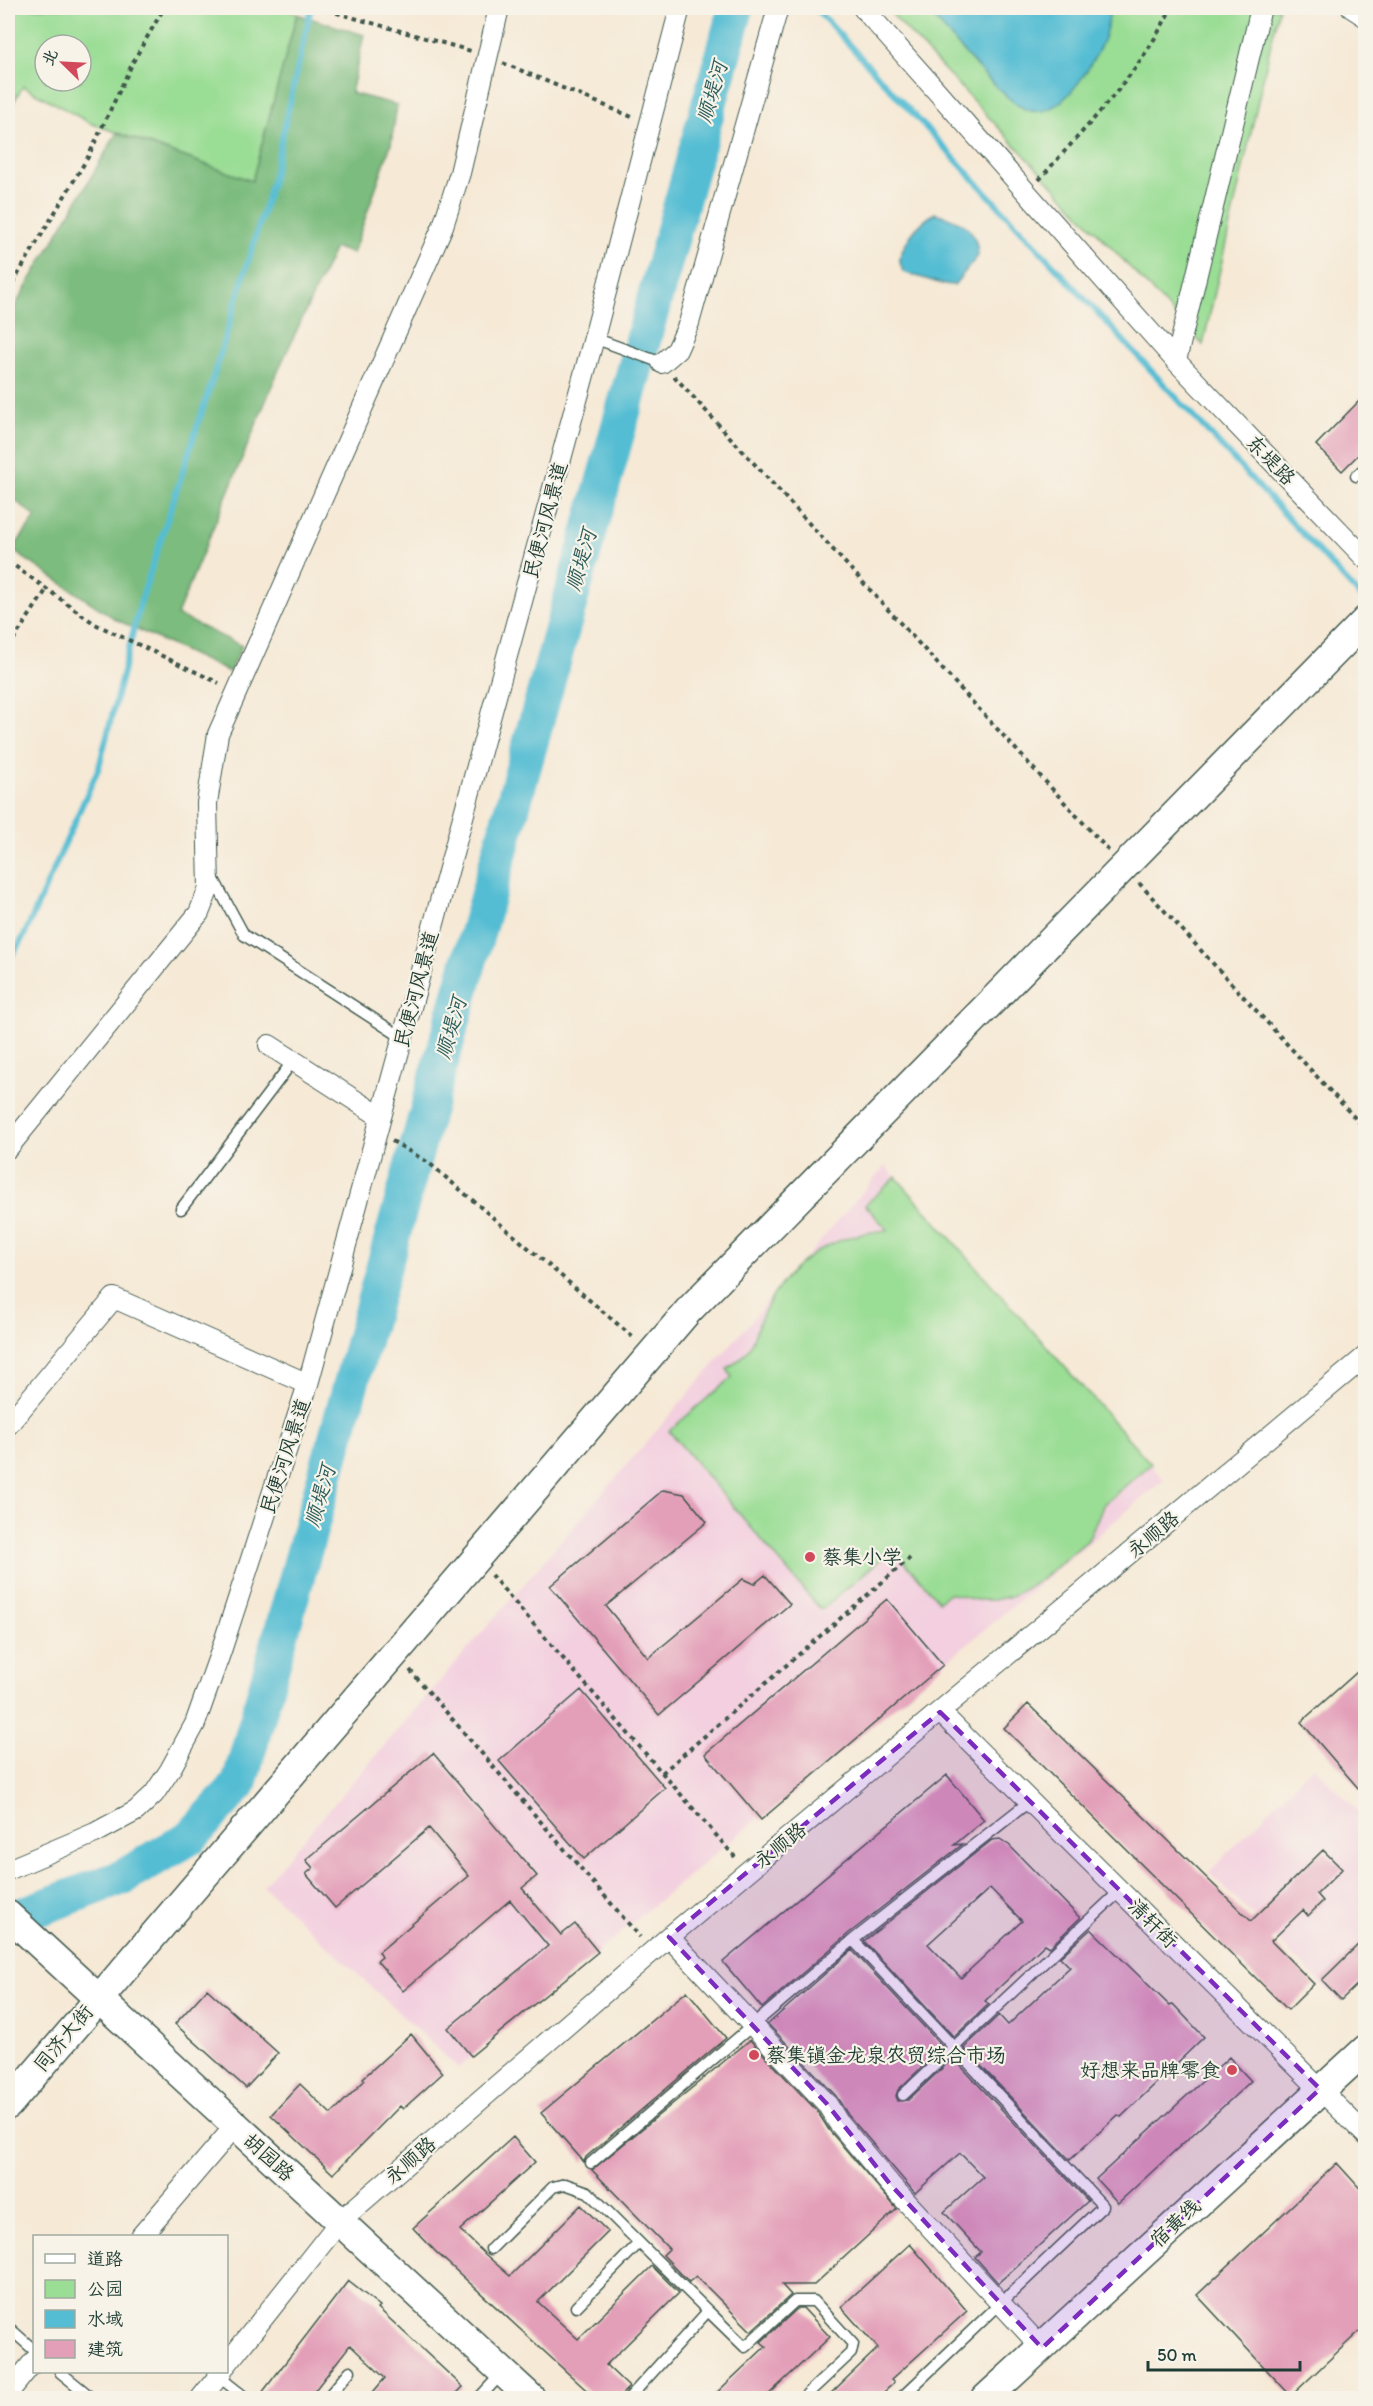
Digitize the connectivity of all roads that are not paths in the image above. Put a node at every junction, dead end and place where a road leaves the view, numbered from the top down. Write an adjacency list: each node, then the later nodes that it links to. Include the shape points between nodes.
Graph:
1 (499, 8): 15 (street, via 460,173 443,226 218,734 207,803)
2 (680, 8): 8 (street, 民便河风景道)
3 (778, 8): 10 (street, via 689,323 677,350)
4 (863, 8): 9 (street, 东堤路)
5 (1261, 8): 9 (street)
6 (1352, 8): 7 (street)
7 (1365, 17)
8 (595, 338): 10 (lane); 16 (street, 民便河风景道)
9 (1176, 361): 13 (street, 东堤路)
10 (662, 363)
11 (1365, 467): 12 (lane)
12 (1356, 476)
13 (1365, 560)
14 (1365, 620): 32 (street, 同济大街, via 696,1302)
15 (209, 871): 16 (lane, via 244,935); 20 (street, via 209,888 200,913)
16 (403, 1038): 19 (street, 民便河风景道)
17 (269, 1045): 18 (street)
18 (293, 1060): 19 (street); 21 (lane)
19 (381, 1117): 23 (street, 民便河风景道)
20 (8, 1148)
21 (181, 1209)
22 (1365, 1356): 25 (street, 永顺路)
23 (308, 1384): 24 (street, via 114,1298); 27 (street, 民便河风景道, via 195,1724 170,1770 154,1794 136,1811)
24 (8, 1425)
25 (940, 1712): 26 (street, 清轩街); 30 (street, 永顺路)
26 (1030, 1801): 28 (street, 清轩街); 31 (lane)
27 (8, 1870)
28 (1120, 1891): 34 (lane); 36 (street, 清轩街)
29 (8, 1916): 32 (street, 胡园路)
30 (669, 1937): 33 (street); 42 (street, 永顺路)
31 (854, 1940): 33 (lane); 34 (lane)
32 (96, 1999): 38 (street, 同济大街); 39 (street, 胡园路)
33 (752, 2026): 41 (lane); 46 (street, via 827,2104 864,2154)
34 (954, 2046): 37 (lane); 46 (lane, via 1102,2206)
35 (1365, 2049): 36 (street, 宿黄线)
36 (1320, 2089): 40 (street, 清轩街); 50 (street, 宿黄线)
37 (903, 2095)
38 (8, 2104)
39 (235, 2126): 42 (street, 胡园路); 43 (street)
40 (1365, 2135)
41 (591, 2163)
42 (340, 2221): 53 (street, 永顺路); 55 (street, 胡园路)
43 (142, 2235)
44 (639, 2243): 45 (lane, via 588,2192 565,2184 553,2187); 47 (lane); 48 (lane)
45 (491, 2249)
46 (1000, 2303): 50 (street); 68 (lane)
47 (576, 2307)
48 (708, 2311): 66 (lane); 67 (lane, via 745,2347 795,2301 814,2301 853,2344 851,2353)
49 (8, 2327): 51 (lane)
50 (1042, 2348): 69 (street, 宿黄线)
51 (33, 2349)
52 (33, 2362): 59 (street)
53 (228, 2363)
54 (350, 2371): 63 (lane)
55 (503, 2372): 64 (lane); 65 (street, 胡园路)
56 (61, 2373): 60 (lane)
57 (220, 2373): 61 (street, 永顺路)
58 (224, 2373): 62 (lane)
59 (8, 2393)
60 (92, 2398)
61 (201, 2398)
62 (246, 2398)
63 (327, 2398)
64 (479, 2398)
65 (531, 2398)
66 (629, 2398)
67 (803, 2398)
68 (901, 2398)
69 (986, 2398)

